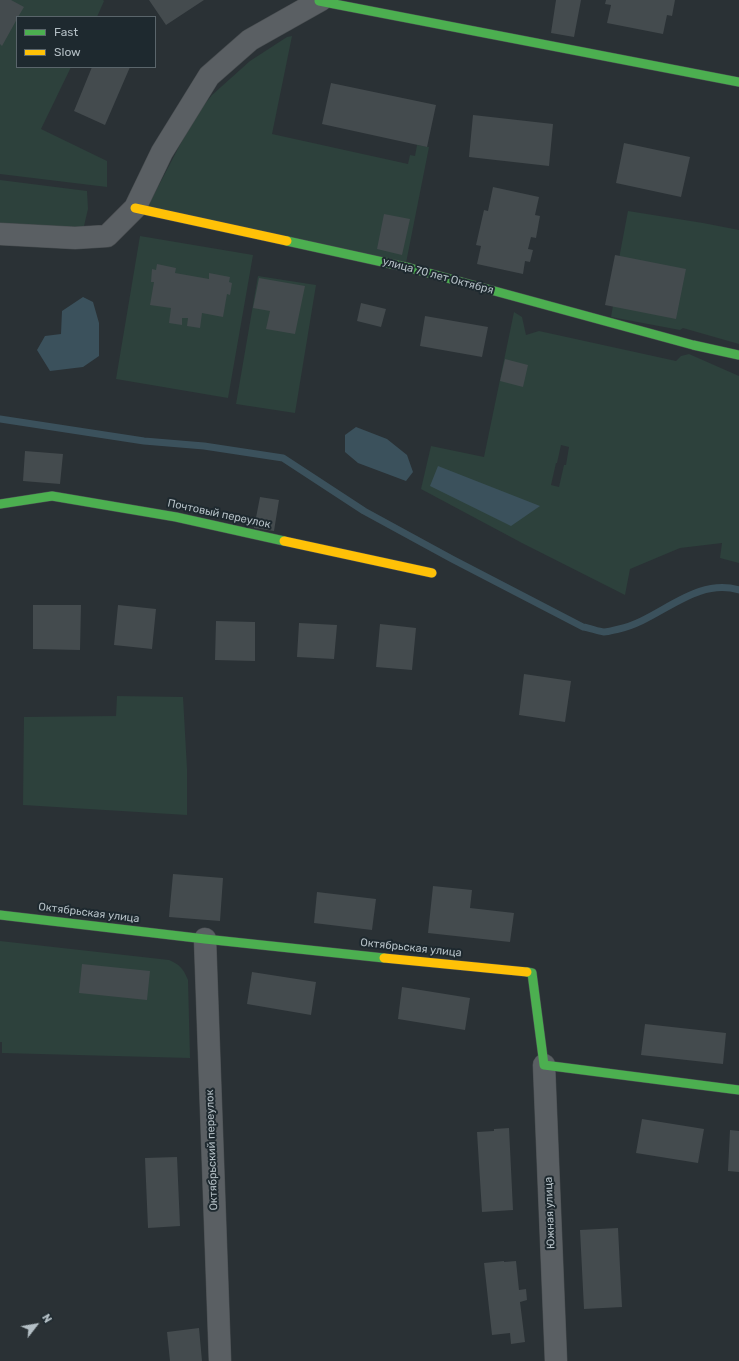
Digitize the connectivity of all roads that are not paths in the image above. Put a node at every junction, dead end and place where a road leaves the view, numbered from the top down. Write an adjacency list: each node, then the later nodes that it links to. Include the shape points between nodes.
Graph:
1 (320, 0): 2 (street); 3 (street, via 250,40 209,76 162,152)
2 (739, 82)
3 (135, 208): 4 (street, via 107,236 75,238); 5 (street, улица 70 лет Октября, via 410,268 693,345)
4 (0, 234)
5 (739, 355)
6 (0, 504): 7 (street, Почтовый переулок, via 52,496 176,517)
7 (432, 573)
8 (0, 915): 9 (street, Октябрьская улица)
9 (205, 939): 10 (street, Октябрьская улица, via 532,973); 12 (street, Октябрьский переулок)
10 (544, 1065): 11 (street); 13 (street, Южная улица)
11 (739, 1090)
12 (220, 1361)
13 (556, 1361)

